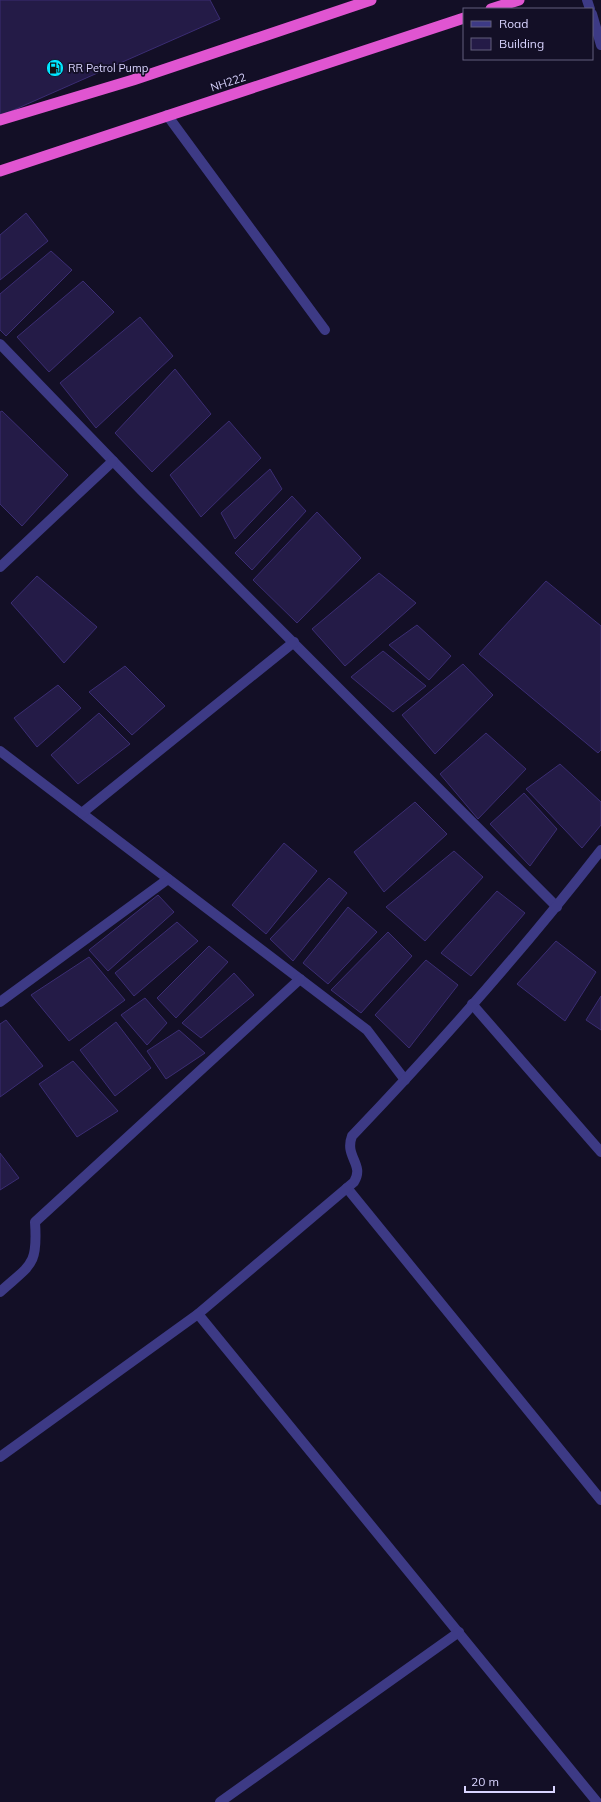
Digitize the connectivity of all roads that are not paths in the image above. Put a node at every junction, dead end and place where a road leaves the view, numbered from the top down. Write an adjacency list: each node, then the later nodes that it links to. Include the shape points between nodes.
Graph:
1 (371, 0): 8 (highway, via 133,80)
2 (519, 0): 3 (highway)
3 (494, 8)
4 (593, 17): 6 (street)
5 (463, 18): 7 (highway, NH222)
6 (601, 45)
7 (167, 115): 9 (highway, NH222); 10 (street)
8 (0, 120)
9 (0, 171)
10 (325, 330)
11 (0, 344): 12 (street)
12 (113, 461): 13 (street); 14 (street)
13 (0, 567)
14 (294, 642): 16 (street); 19 (street)
15 (0, 751): 16 (street)
16 (82, 813): 18 (street)
17 (601, 850): 19 (street)
18 (168, 879): 20 (street); 21 (street)
19 (557, 907): 22 (street)
20 (300, 979): 23 (street, via 367,1030); 26 (street, via 35,1222 35,1258)
21 (0, 1002)
22 (472, 1004): 23 (street); 24 (street)
23 (405, 1080): 25 (street, via 352,1136 349,1144 359,1175)
24 (600, 1148)
25 (347, 1188): 27 (street); 29 (street)
26 (0, 1292)
27 (198, 1314): 28 (street); 30 (street)
28 (0, 1457)
29 (601, 1500)
30 (459, 1632): 31 (street); 32 (street)
31 (220, 1802)
32 (597, 1802)

